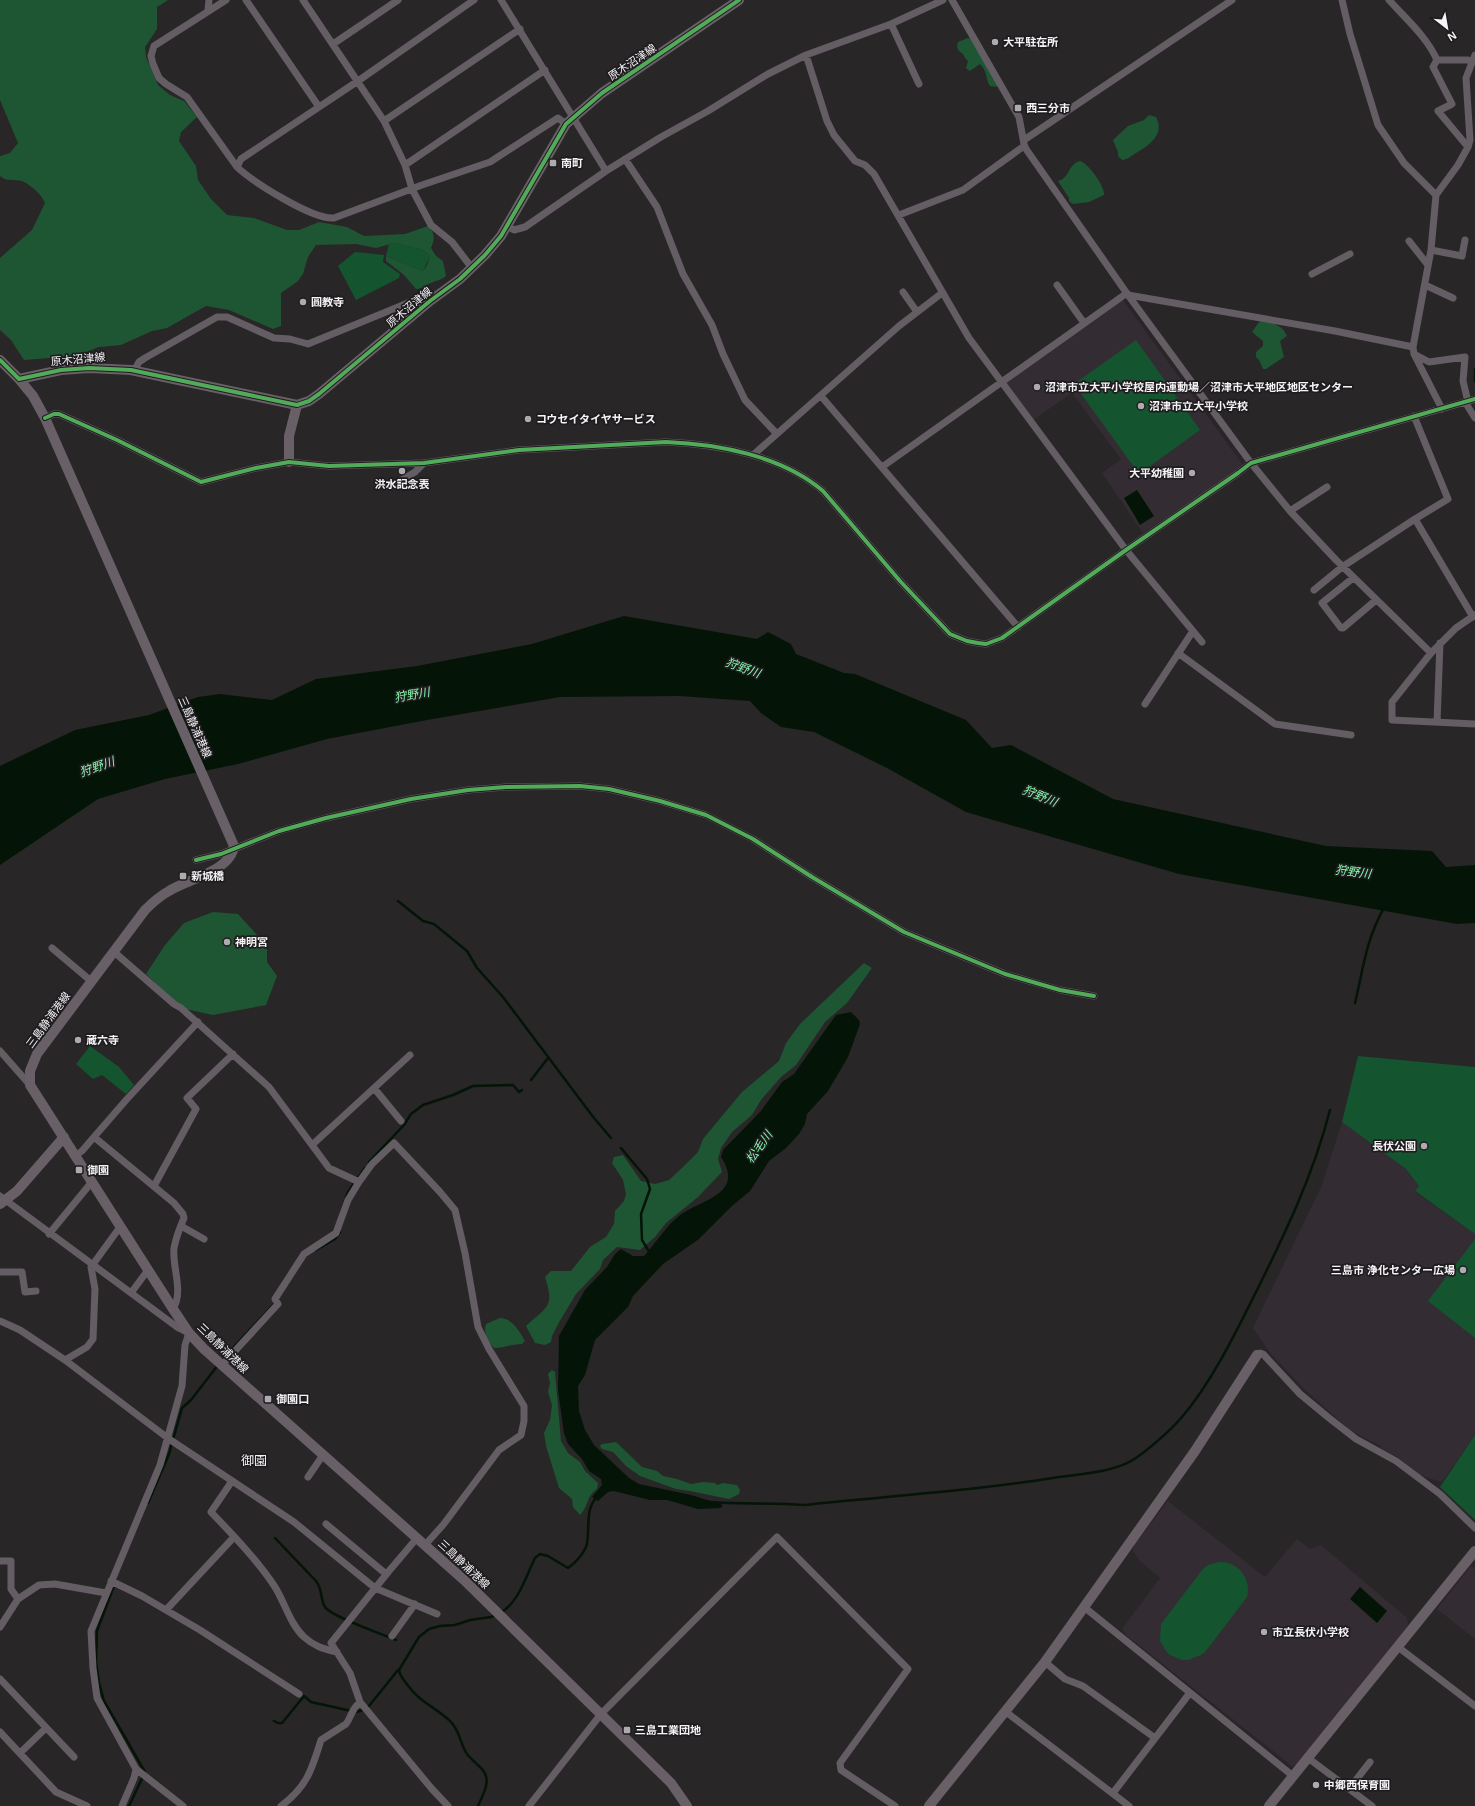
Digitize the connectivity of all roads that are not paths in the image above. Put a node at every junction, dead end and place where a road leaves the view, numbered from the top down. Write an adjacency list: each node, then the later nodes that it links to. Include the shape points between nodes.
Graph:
1 (209, 0): 14 (street)
2 (226, 0): 14 (street)
3 (246, 0): 24 (street)
4 (303, 0): 17 (street)
5 (398, 0): 17 (street)
6 (474, 0): 22 (street)
7 (502, 0): 16 (street)
8 (739, 0): 26 (main road, 原木沼津線, via 602,93)
9 (943, 0): 15 (street)
10 (952, 0): 27 (street, via 1019,117)
11 (1232, 0): 27 (street)
12 (1342, 0): 34 (street, via 1378,125 1404,163)
13 (1389, 0): 20 (street, via 1426,41)
14 (208, 10): 31 (street, via 154,46 152,64 162,81 187,97)
15 (891, 24): 18 (street); 23 (street)
16 (520, 29): 21 (street); 25 (street)
17 (332, 44): 22 (street)
18 (806, 55): 29 (street, via 768,74); 35 (street, via 834,135 855,161 865,165 874,174)
19 (1474, 58): 20 (street); 28 (street, via 1466,78 1471,130)
20 (1437, 60): 28 (street, via 1433,67 1452,104 1438,111)
21 (545, 70): 26 (street); 30 (street)
22 (358, 81): 24 (street); 25 (street)
23 (919, 84)
24 (319, 107): 31 (street, via 242,159)
25 (384, 121): 30 (street)
26 (570, 121): 32 (street); 33 (street, via 558,118 490,162); 36 (main road, 原木沼津線)
27 (1024, 143): 35 (street, via 963,190); 48 (street)
28 (1468, 147): 34 (street)
29 (625, 159): 32 (street); 65 (street, via 657,207 683,274 712,325 745,400)
30 (405, 166): 33 (street)
31 (237, 167): 33 (street, via 309,212 327,218 346,214)
32 (606, 171): 36 (street, via 525,227 514,230)
33 (412, 189): 42 (street, via 431,225 452,242)
34 (1436, 195): 39 (street)
35 (899, 215): 47 (street)
36 (507, 226): 42 (main road, 原木沼津線, via 493,247)
37 (1465, 240): 39 (street, via 1462,256)
38 (1409, 241): 41 (street)
39 (1431, 250): 41 (street)
40 (1350, 254): 43 (street)
41 (1428, 265): 45 (street)
42 (472, 268): 50 (main road, 原木沼津線)
43 (1312, 274)
44 (1057, 285): 52 (street)
45 (1425, 285): 49 (street); 53 (street)
46 (902, 292): 51 (street)
47 (942, 293): 51 (street); 57 (street)
48 (1128, 294): 52 (street); 53 (street, via 1335,331); 69 (street)
49 (1453, 298)
50 (430, 301): 55 (street, via 425,297 420,298 308,344 274,338 227,317 217,317 145,358); 60 (main road, 原木沼津線, via 319,394)
51 (917, 312): 58 (street)
52 (1084, 323): 57 (street)
53 (1413, 351): 59 (street, via 1429,362 1465,357 1463,381); 61 (street)
54 (0, 360): 56 (main road)
55 (134, 371): 56 (main road, 原木沼津線, via 89,368 61,370); 60 (main road, 原木沼津線)
56 (19, 379): 63 (main road, 三島静浦港線, via 33,396)
57 (1000, 382): 70 (street); 75 (street)
58 (821, 396): 65 (street); 70 (street)
59 (1470, 401): 61 (street); 64 (street)
60 (297, 405): 67 (main road, via 289,436)
61 (1442, 409): 62 (street)
62 (1414, 416): 69 (street); 74 (street, via 1448,499)
63 (45, 418): 67 (street, via 59,414 201,482); 91 (main road, 三島静浦港線)
64 (1475, 418)
65 (777, 434): 66 (street)
66 (753, 455): 68 (street, via 717,447 666,442 519,450); 81 (street, via 796,472 823,492 950,634 967,641 986,644 1002,638)
67 (289, 462): 68 (street, via 329,466)
68 (424, 463): 71 (street, via 415,472)
69 (1251, 463): 73 (street); 75 (street)
70 (882, 467): 81 (street)
71 (395, 484)
72 (1327, 487): 73 (street)
73 (1290, 511): 76 (street)
74 (1414, 519): 76 (street); 80 (street)
75 (1126, 550): 81 (street); 82 (street)
76 (1342, 567): 77 (street); 78 (street)
77 (1354, 578): 79 (street); 79 (street, via 1322,603 1341,628)
78 (1314, 590)
79 (1376, 600): 86 (street)
80 (1474, 616): 84 (street)
81 (1018, 627)
82 (1193, 630): 83 (street); 85 (street)
83 (1202, 642)
84 (1440, 643): 86 (street); 88 (street)
85 (1178, 653): 87 (street); 90 (street, via 1275,724)
86 (1431, 653): 88 (street, via 1392,702 1392,720)
87 (1145, 704)
88 (1437, 722): 89 (street)
89 (1475, 724)
90 (1351, 734)
91 (233, 846): 92 (street); 94 (main road, 三島静浦港線, via 230,857 221,867 157,898); 96 (street, via 371,807 468,790 548,786 610,789 706,815 753,839 904,932 1005,974 1060,990)
92 (196, 860)
93 (52, 948): 95 (street)
94 (113, 951): 95 (main road, 三島静浦港線); 97 (street)
95 (91, 981): 101 (main road, 三島静浦港線, via 37,1054 30,1071)
96 (1094, 996)
97 (198, 1022): 99 (street); 105 (street)
98 (0, 1051): 101 (street)
99 (233, 1054): 106 (street, via 268,1087); 110 (street, via 187,1098 196,1109)
100 (410, 1055): 102 (street)
101 (30, 1085): 104 (main road, 三島静浦港線)
102 (374, 1088): 103 (street); 106 (street)
103 (401, 1121)
104 (64, 1137): 107 (main road, 三島静浦港線); 111 (main road, via 17,1191)
105 (94, 1137): 107 (street); 110 (street)
106 (312, 1145): 108 (street, via 329,1168)
107 (75, 1156): 109 (main road, 三島静浦港線)
108 (359, 1182): 126 (street, via 348,1200 336,1233 304,1254 276,1299 278,1304); 134 (street, via 372,1164 394,1143 455,1210 478,1327 525,1410 521,1435 499,1450 443,1525)
109 (91, 1183): 113 (main road, 三島静浦港線); 114 (street)
110 (154, 1186): 112 (street, via 180,1208 184,1218)
111 (2, 1200): 114 (street)
112 (181, 1226): 115 (street); 121 (street, via 174,1249 178,1295)
113 (120, 1227): 116 (street); 117 (main road, 三島静浦港線)
114 (49, 1234): 116 (street)
115 (204, 1239)
116 (92, 1265): 120 (street); 125 (street, via 95,1296 94,1339 87,1347)
117 (148, 1270): 120 (street); 121 (main road, 三島静浦港線)
118 (0, 1272): 119 (street, via 22,1272 25,1292)
119 (36, 1291)
120 (131, 1293): 123 (street)
121 (173, 1309): 123 (main road, 三島静浦港線)
122 (0, 1321): 125 (street, via 20,1330)
123 (189, 1333): 126 (main road, 三島静浦港線); 127 (street, via 185,1346 182,1386)
124 (1257, 1355): 132 (street, via 1263,1354 1300,1394 1346,1433 1403,1466 1440,1494); 143 (main road, via 1195,1451)
125 (65, 1360): 127 (street)
126 (222, 1365): 128 (main road, 三島静浦港線)
127 (169, 1439): 130 (street); 138 (street)
128 (323, 1455): 129 (street); 134 (main road, 三島静浦港線)
129 (308, 1477)
130 (232, 1481): 133 (street, via 211,1510); 139 (street, via 294,1522)
131 (326, 1524): 137 (street)
132 (1475, 1528)
133 (234, 1537): 144 (street); 149 (street, via 275,1587 296,1628 303,1636 320,1648)
134 (421, 1541): 137 (street); 157 (main road, 三島静浦港線)
135 (1475, 1552): 148 (main road)
136 (0, 1561): 141 (street, via 11,1561 11,1589)
137 (386, 1574): 139 (street)
138 (114, 1582): 140 (street); 144 (street)
139 (375, 1588): 142 (street); 149 (street, via 333,1639 331,1643)
140 (106, 1593): 141 (street, via 55,1584 39,1585); 165 (street, via 91,1632 97,1698)
141 (18, 1599): 146 (street)
142 (415, 1604): 145 (street); 147 (street)
143 (1084, 1607): 150 (main road); 153 (street)
144 (166, 1610): 152 (street)
145 (437, 1614)
146 (0, 1626)
147 (392, 1636)
148 (1398, 1647): 155 (street); 163 (main road)
149 (337, 1652): 154 (street, via 350,1674)
150 (1045, 1662): 156 (main road); 160 (street, via 1065,1679 1083,1686)
151 (0, 1678): 158 (street)
152 (299, 1694)
153 (1189, 1694): 160 (street); 166 (street)
154 (360, 1702): 172 (street, via 352,1710 346,1724 321,1740 309,1776 298,1793); 173 (street)
155 (1475, 1706)
156 (1006, 1712): 168 (street); 177 (main road)
157 (601, 1714): 174 (street); 175 (main road, via 671,1783); 176 (street, via 777,1537 908,1669 840,1763 841,1770)
158 (46, 1728): 161 (street); 162 (street)
159 (0, 1732): 161 (street)
160 (1155, 1738): 168 (street)
161 (20, 1752): 169 (street, via 56,1792)
162 (74, 1757)
163 (1308, 1758): 166 (main road); 167 (street)
164 (1370, 1762): 167 (street)
165 (136, 1769): 170 (street); 171 (street)
166 (1293, 1776): 179 (main road)
167 (1349, 1789): 180 (street)
168 (1113, 1793): 178 (street)
169 (86, 1806)
170 (122, 1806)
171 (183, 1806)
172 (281, 1806)
173 (448, 1806)
174 (529, 1806)
175 (687, 1806)
176 (895, 1806)
177 (929, 1806)
178 (1129, 1806)
179 (1269, 1806)
180 (1372, 1806)

